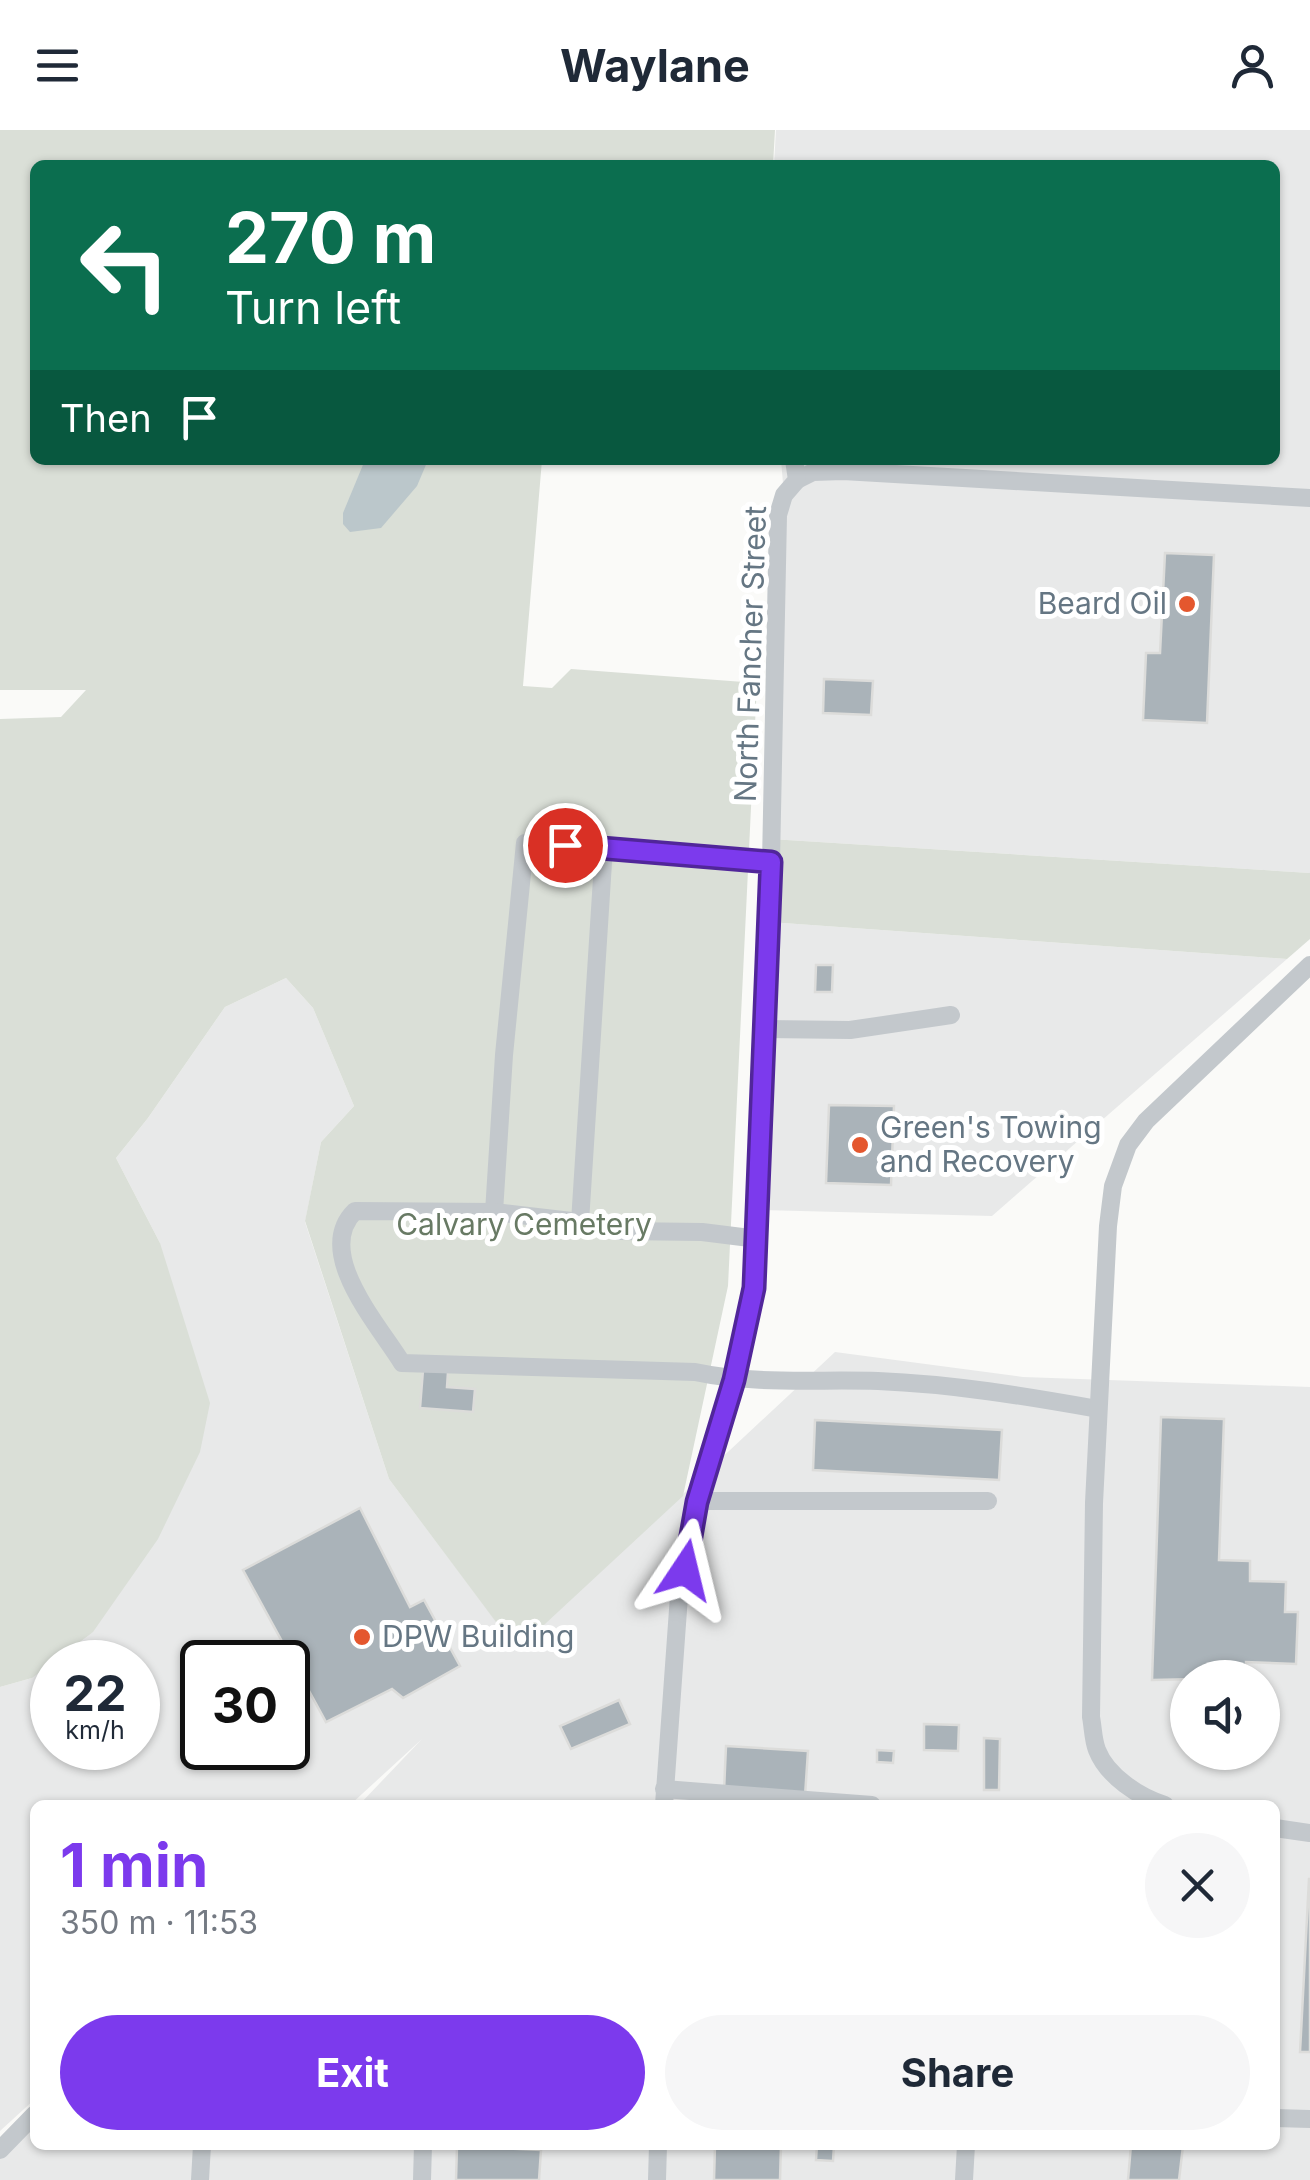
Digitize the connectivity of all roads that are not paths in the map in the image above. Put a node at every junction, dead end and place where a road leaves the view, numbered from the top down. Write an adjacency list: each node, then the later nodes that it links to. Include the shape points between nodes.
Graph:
1 (794, 465): 2 (street, North Fancher Street)
2 (796, 480): 3 (street, via 842,471); 5 (street, North Fancher Street, via 778,515)
3 (1310, 498)
4 (604, 847): 5 (street); 9 (street, via 526,843); 10 (street)
5 (771, 862): 8 (street, North Fancher Street)
6 (1310, 966): 13 (street, via 1146,1121 1128,1146 1108,1226)
7 (952, 1014): 8 (street, via 850,1030)
8 (765, 1028): 11 (street, North Fancher Street)
9 (494, 1212): 10 (street); 12 (street, via 354,1211 344,1222 342,1265 402,1362 695,1372)
10 (580, 1222): 11 (street, via 620,1231)
11 (758, 1239): 12 (street, North Fancher Street)
12 (734, 1380): 13 (street, via 879,1381); 15 (street, North Fancher Street)
13 (1098, 1409): 18 (street, via 1091,1717 1097,1751 1114,1775)
14 (988, 1501): 15 (street)
15 (697, 1502): 16 (street, North Fancher Street, via 680,1596)
16 (664, 1797): 17 (street)
17 (742, 1800)
18 (1148, 1800)
19 (1280, 1829): 20 (street)
20 (1310, 1833)
21 (1280, 2118): 23 (street)
22 (30, 2119): 24 (street)
23 (1310, 2119)
24 (0, 2150)
25 (202, 2150): 29 (street)
26 (424, 2150): 30 (street)
27 (658, 2150): 31 (street)
28 (966, 2150): 32 (street)
29 (200, 2180)
30 (422, 2180)
31 (657, 2180)
32 (964, 2180)

